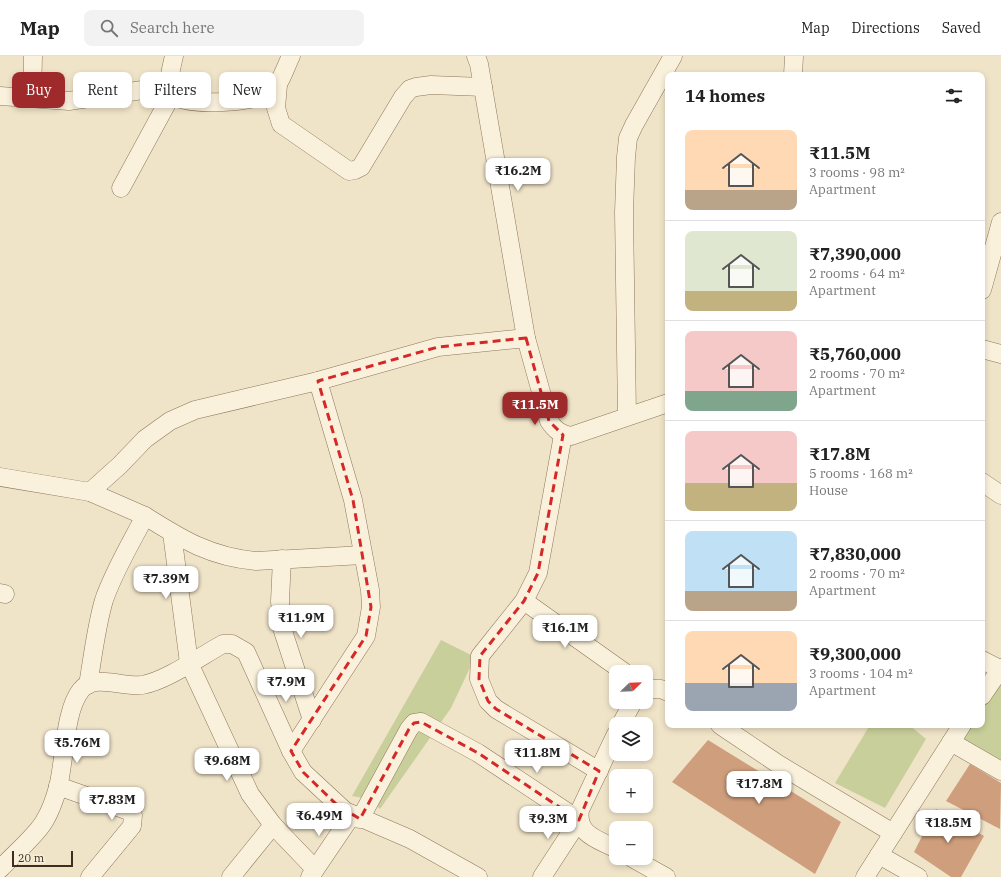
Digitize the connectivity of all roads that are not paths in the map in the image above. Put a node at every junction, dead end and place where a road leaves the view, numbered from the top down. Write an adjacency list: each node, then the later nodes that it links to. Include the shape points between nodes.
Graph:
1 (33, 56): 7 (street)
2 (174, 56): 8 (street)
3 (291, 56): 10 (street)
4 (476, 56): 11 (street)
5 (673, 56): 26 (street, via 628,138 624,212)
6 (794, 56): 9 (street)
7 (33, 72)
8 (173, 72)
9 (793, 72)
10 (278, 85): 11 (street, via 276,108 281,124 348,171 361,167 410,89 431,85); 16 (street, via 264,97 250,101)
11 (484, 87): 21 (street)
12 (140, 93): 15 (street)
13 (0, 96): 14 (street)
14 (12, 97)
15 (65, 101)
16 (211, 102)
17 (162, 108): 18 (street)
18 (121, 188)
19 (1001, 222): 20 (street)
20 (985, 279)
21 (526, 338): 24 (street, via 438,347); 27 (street, via 549,422)
22 (985, 350): 23 (street)
23 (1001, 354)
24 (318, 381): 30 (street, via 195,410 170,421 145,439); 34 (street, via 346,470)
25 (665, 404): 26 (street)
26 (627, 416): 27 (street, via 571,436)
27 (563, 435): 36 (street, via 542,559)
28 (0, 477): 30 (street)
29 (985, 484): 31 (street)
30 (90, 492): 32 (street)
31 (1001, 495)
32 (145, 516): 33 (street); 41 (street, via 104,600)
33 (172, 533): 35 (street, via 197,547 218,554 256,561); 38 (street)
34 (363, 555): 35 (street); 45 (street, via 371,606 366,636)
35 (282, 559): 45 (street, via 282,628)
36 (524, 601): 39 (street); 51 (street, via 480,656 479,679 483,691 496,709)
37 (985, 661): 40 (street)
38 (189, 663): 41 (street, via 158,680 142,685 127,686 100,681); 50 (street, via 223,644 232,644 246,652); 56 (street, via 245,784)
39 (614, 665)
40 (1001, 668): 44 (street)
41 (88, 684): 53 (street, via 81,690 68,724)
42 (653, 688): 43 (street)
43 (665, 690)
44 (985, 692)
45 (312, 720): 50 (street)
46 (724, 728): 57 (street, via 778,764)
47 (960, 728): 48 (street)
48 (951, 742): 52 (street); 57 (street)
49 (609, 749): 51 (street)
50 (291, 751): 54 (street, via 303,772 337,805)
51 (599, 771): 55 (street, via 580,810)
52 (1001, 771)
53 (58, 786): 61 (street, via 45,822); 63 (street, via 129,811 133,815 132,826)
54 (356, 817): 55 (street, via 409,729 414,723 421,722 478,753); 62 (street); 65 (street, via 410,839)
55 (579, 820): 58 (street, via 586,832); 66 (street)
56 (273, 825): 62 (street); 64 (street)
57 (893, 833): 59 (street)
58 (609, 845)
59 (879, 855): 68 (street); 69 (street)
60 (645, 865): 67 (street)
61 (0, 869)
62 (312, 873)
63 (90, 877)
64 (231, 877)
65 (476, 877)
66 (542, 877)
67 (666, 877)
68 (864, 877)
69 (918, 877)

